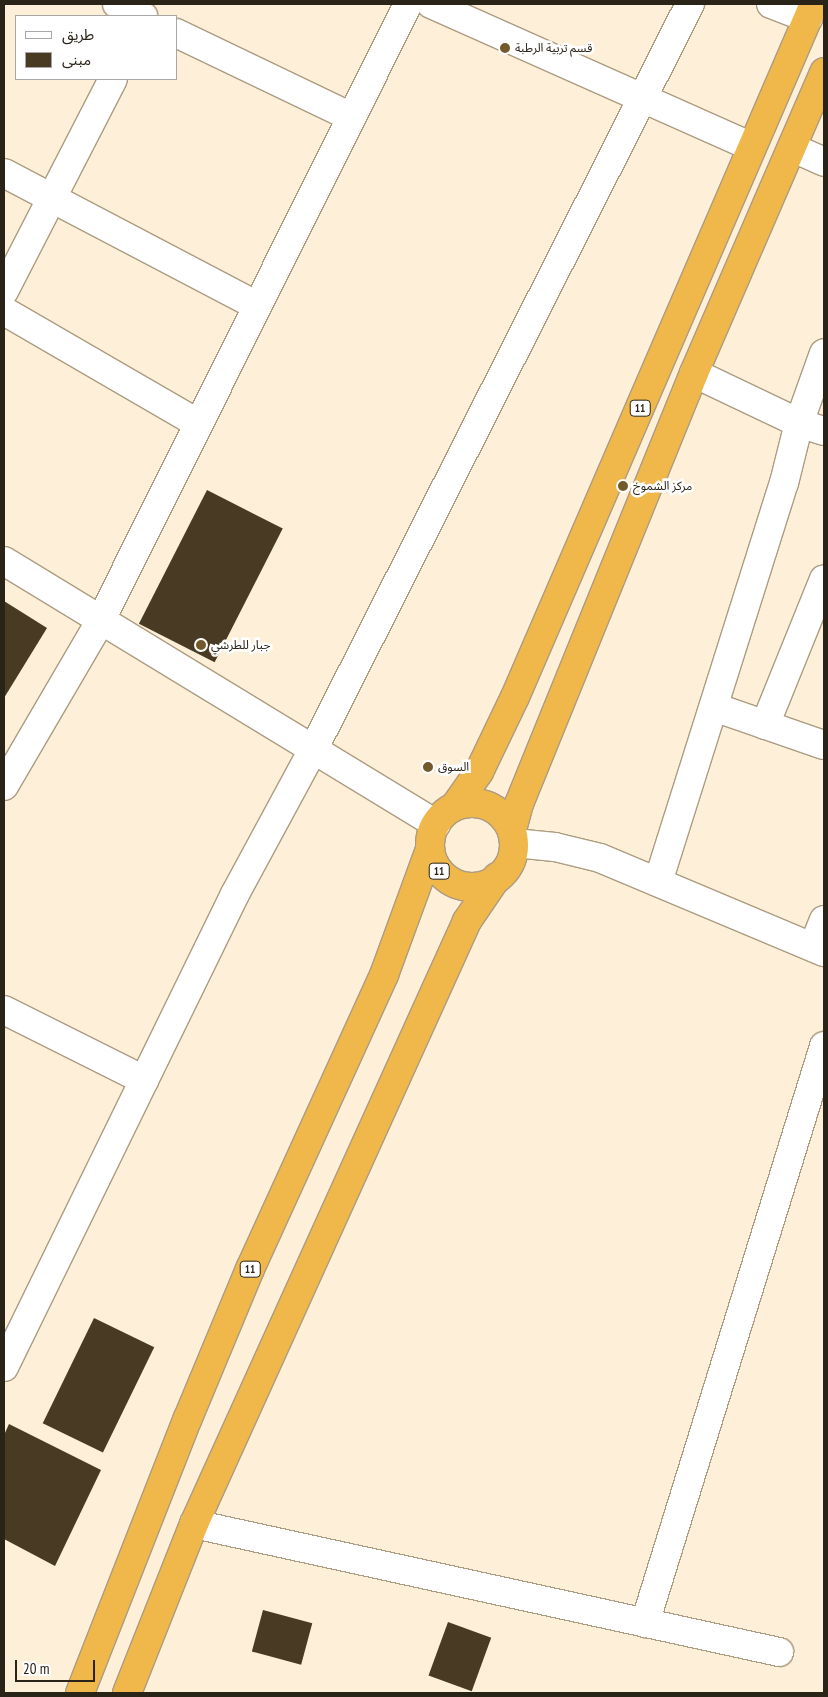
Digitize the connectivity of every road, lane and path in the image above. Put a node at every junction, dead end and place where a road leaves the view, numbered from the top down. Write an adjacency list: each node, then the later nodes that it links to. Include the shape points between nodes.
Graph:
1 (117, 4): 8 (street)
2 (152, 4): 9 (street)
3 (408, 4): 14 (street)
4 (430, 4): 13 (street)
5 (690, 4): 13 (street)
6 (772, 4): 7 (street)
7 (811, 11): 15 (highway, 11)
8 (142, 15)
9 (145, 15)
10 (178, 33): 14 (street)
11 (824, 72): 16 (highway)
12 (112, 80): 19 (street)
13 (644, 99): 15 (street); 33 (street)
14 (351, 117): 21 (street)
15 (752, 147): 35 (highway, 11, via 511,705 478,772)
16 (793, 148): 17 (street); 24 (highway)
17 (824, 162)
18 (4, 173): 19 (street)
19 (50, 199): 20 (street); 21 (street)
20 (4, 291)
21 (257, 306): 25 (street)
22 (4, 311): 25 (street)
23 (824, 353): 26 (street)
24 (694, 373): 26 (street); 36 (highway, via 522,797)
25 (199, 424): 29 (street)
26 (812, 427): 30 (street, via 784,483)
27 (4, 561): 29 (street)
28 (824, 578): 31 (street)
29 (101, 620): 33 (street); 34 (street)
30 (714, 707): 31 (street); 38 (street)
31 (765, 725): 32 (street)
32 (824, 745)
33 (313, 750): 35 (street); 43 (street, via 235,894)
34 (4, 786)
35 (440, 826): 36 (highway, via 482,804 494,810); 37 (highway, 11, via 440,872 449,880 474,886); 48 (highway, 11, via 384,975 247,1278 188,1418)
36 (513, 837): 37 (highway, via 506,868); 38 (street, via 578,851)
37 (497, 877): 45 (highway, via 467,921)
38 (658, 882): 40 (street)
39 (824, 920): 40 (street)
40 (819, 950)
41 (4, 1010): 43 (street)
42 (824, 1046): 46 (street)
43 (144, 1080): 44 (street)
44 (4, 1367)
45 (194, 1524): 46 (street); 49 (highway)
46 (645, 1623): 47 (street)
47 (779, 1652)
48 (80, 1693)
49 (127, 1693)

